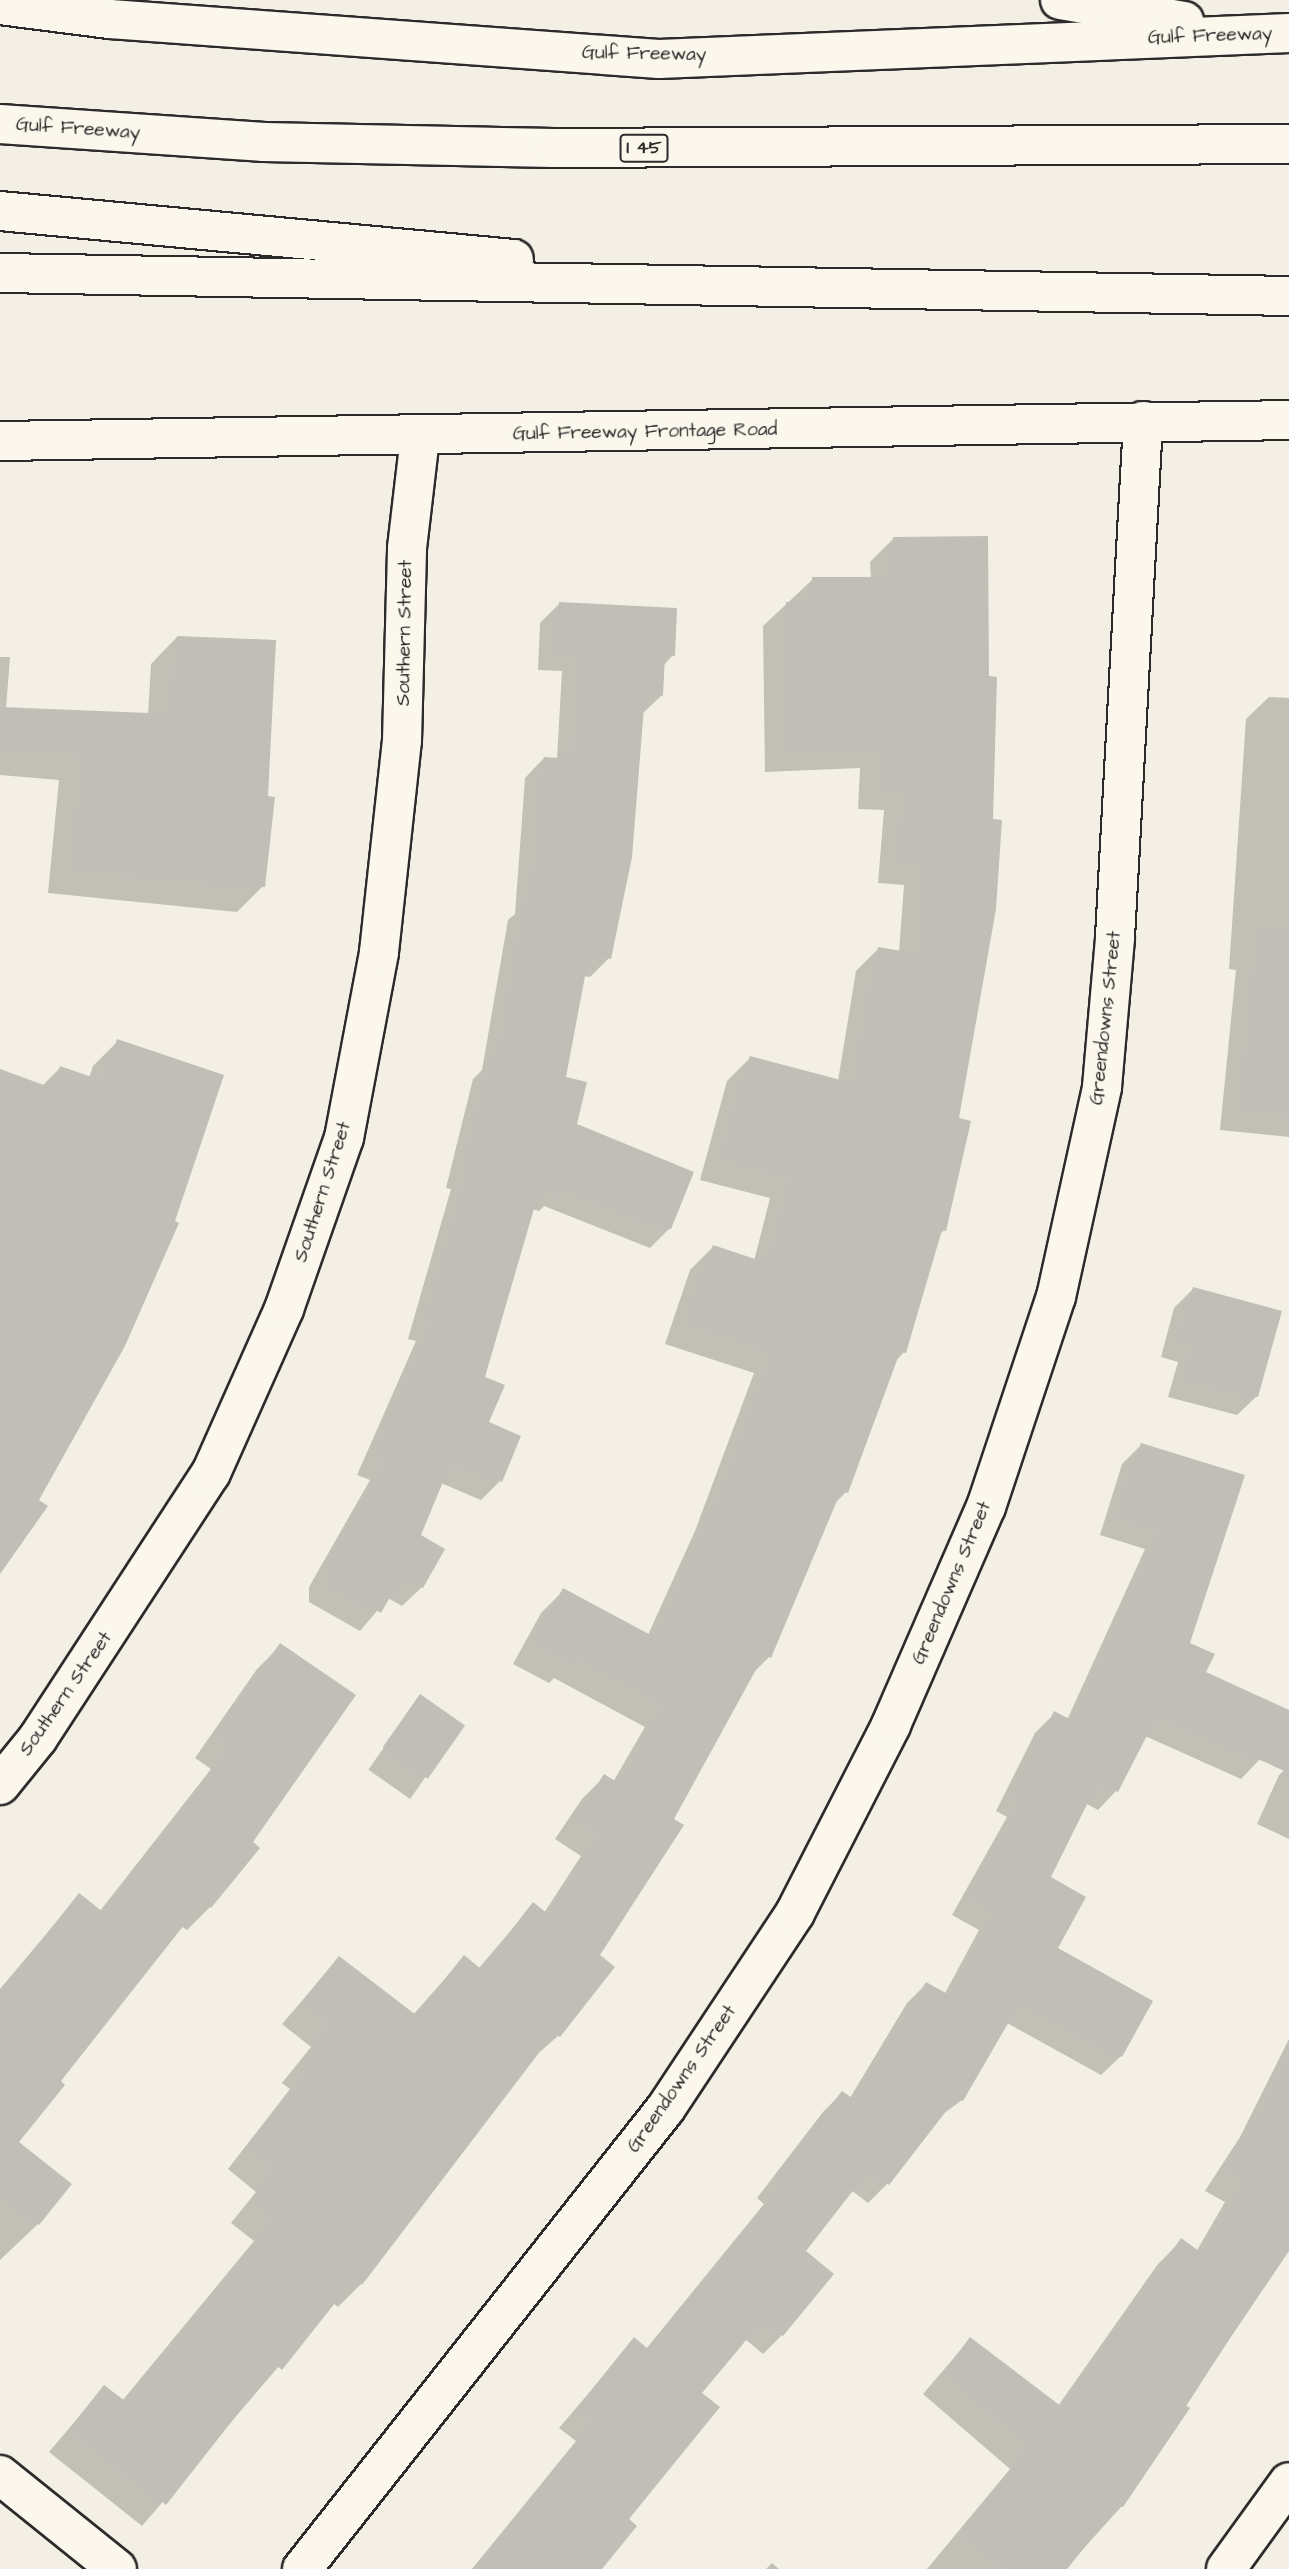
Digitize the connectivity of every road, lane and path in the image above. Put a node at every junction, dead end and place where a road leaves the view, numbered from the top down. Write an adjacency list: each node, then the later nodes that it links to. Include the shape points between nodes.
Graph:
1 (1060, 0): 3 (main road)
2 (0, 5): 3 (main road, Gulf Freeway, via 110,19 659,59)
3 (1276, 33)
4 (0, 124): 5 (main road, Gulf Freeway / I 45, via 264,142 554,148)
5 (1289, 144)
6 (0, 211): 8 (main road)
7 (0, 273): 8 (main road)
8 (817, 287): 9 (main road)
9 (1289, 296)
10 (1289, 420): 11 (main road, Gulf Freeway Frontage Road)
11 (1143, 421): 12 (main road, Gulf Freeway Frontage Road); 18 (main road, Greendowns Street, via 1116,923 1102,1087 1056,1297 986,1507 891,1725 795,1913 666,2108)
12 (420, 437): 13 (main road, Gulf Freeway Frontage Road); 14 (main road, Southern Street, via 407,548 402,741 379,952 344,1138 284,1309 211,1472 45,1727)
13 (0, 441)
14 (0, 1785)
15 (0, 2475): 17 (main road)
16 (1289, 2482): 19 (main road)
17 (117, 2569)
18 (302, 2569)
19 (1226, 2569)

